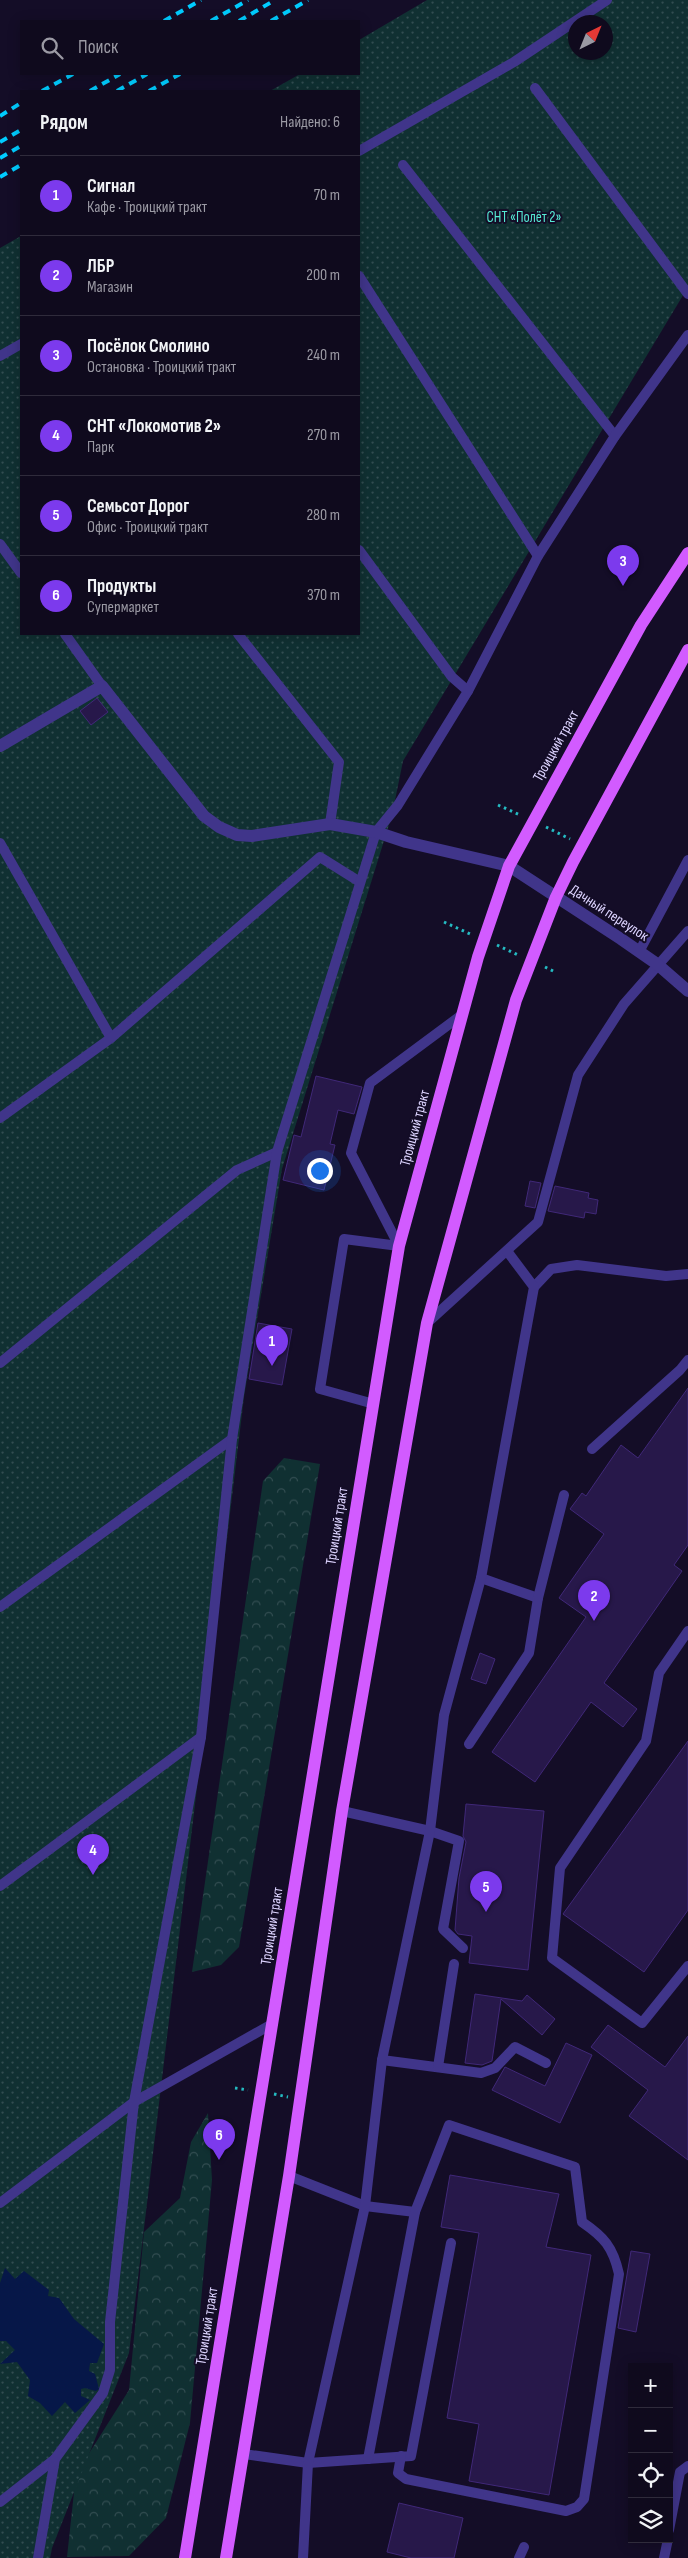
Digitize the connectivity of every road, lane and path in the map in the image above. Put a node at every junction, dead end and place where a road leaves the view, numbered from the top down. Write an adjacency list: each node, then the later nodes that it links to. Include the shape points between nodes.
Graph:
1 (607, 0): 3 (lane, via 514,62)
2 (535, 88): 6 (lane)
3 (360, 150)
4 (403, 165): 10 (lane)
5 (360, 278): 14 (lane)
6 (688, 294)
7 (688, 335): 10 (lane)
8 (20, 345): 9 (lane)
9 (0, 356)
10 (615, 436): 14 (lane)
11 (0, 544): 15 (lane)
12 (360, 551): 20 (lane, via 452,677)
13 (688, 554): 26 (main road, Троицкий тракт, via 641,626)
14 (538, 556): 20 (lane)
15 (20, 572)
16 (65, 635): 19 (lane)
17 (239, 635): 22 (lane, via 339,762)
18 (688, 650): 28 (main road)
19 (102, 686): 21 (street); 22 (street, via 204,816 219,827 237,835 252,836)
20 (468, 691): 23 (lane, via 398,805)
21 (0, 746)
22 (330, 824): 23 (street)
23 (376, 832): 26 (street); 27 (lane)
24 (0, 843): 34 (lane)
25 (688, 860): 30 (lane)
26 (509, 866): 28 (street, Дачный переулок); 33 (main road, Троицкий тракт, via 478,957)
27 (360, 882): 34 (lane, via 320,857); 36 (lane)
28 (556, 897): 30 (street, Дачный переулок); 41 (main road, via 516,1000)
29 (688, 931): 31 (lane)
30 (640, 952): 31 (street, Дачный переулок)
31 (657, 964): 32 (street, Дачный переулок); 38 (lane, via 624,1004 578,1075 538,1222)
32 (688, 991)
33 (463, 1014): 37 (main road, Троицкий тракт); 37 (lane, via 370,1084 351,1153)
34 (111, 1038): 35 (lane)
35 (0, 1118)
36 (277, 1152): 43 (lane, via 237,1170); 45 (lane)
37 (399, 1246): 44 (main road, Троицкий тракт); 44 (lane, via 344,1239 320,1389)
38 (507, 1251): 40 (lane); 41 (lane)
39 (688, 1274): 40 (lane, via 666,1276 577,1265 551,1269)
40 (534, 1287): 48 (lane)
41 (427, 1323): 54 (main road)
42 (688, 1360): 46 (lane)
43 (0, 1363)
44 (374, 1404): 60 (main road, Троицкий тракт)
45 (232, 1439): 50 (lane); 52 (lane)
46 (592, 1449)
47 (564, 1495): 49 (lane)
48 (481, 1578): 49 (lane); 55 (lane, via 444,1715)
49 (538, 1598): 53 (lane, via 529,1653)
50 (0, 1607)
51 (688, 1631): 59 (lane, via 659,1673 646,1742 560,1868 552,1958 642,2023)
52 (201, 1737): 56 (lane); 67 (lane)
53 (469, 1744)
54 (342, 1811): 55 (lane); 66 (main road)
55 (430, 1831): 57 (lane, via 459,1841 443,1928); 61 (lane)
56 (0, 1886)
57 (462, 1948)
58 (454, 1964): 63 (lane)
59 (688, 1966)
60 (272, 2024): 65 (main road, Троицкий тракт); 67 (lane)
61 (382, 2060): 63 (lane); 70 (lane)
62 (546, 2063): 63 (lane, via 515,2047 495,2068 481,2073)
63 (438, 2067)
64 (236, 2088): 65 (path)
65 (261, 2092): 66 (path); 84 (main road, Троицкий тракт)
66 (300, 2099): 68 (main road)
67 (134, 2102): 69 (lane); 75 (lane, via 110,2322 110,2370 103,2393)
68 (289, 2176): 70 (lane); 73 (main road)
69 (0, 2203)
70 (366, 2206): 71 (lane); 77 (lane)
71 (414, 2212): 74 (lane, via 449,2125 575,2167 582,2222 610,2246 618,2274 584,2499 577,2507 566,2511 406,2479 398,2473); 76 (lane)
72 (450, 2243): 74 (lane, via 411,2456)
73 (244, 2454): 77 (lane); 85 (main road)
74 (402, 2456): 76 (lane)
75 (55, 2459): 79 (lane); 83 (lane)
76 (368, 2459): 77 (lane)
77 (308, 2464): 86 (lane)
78 (688, 2466): 80 (lane, via 680,2472)
79 (0, 2502)
80 (673, 2509)
81 (667, 2543): 88 (lane)
82 (524, 2547): 87 (lane)
83 (38, 2558)
84 (185, 2558)
85 (226, 2558)
86 (303, 2558)
87 (519, 2558)
88 (664, 2558)

